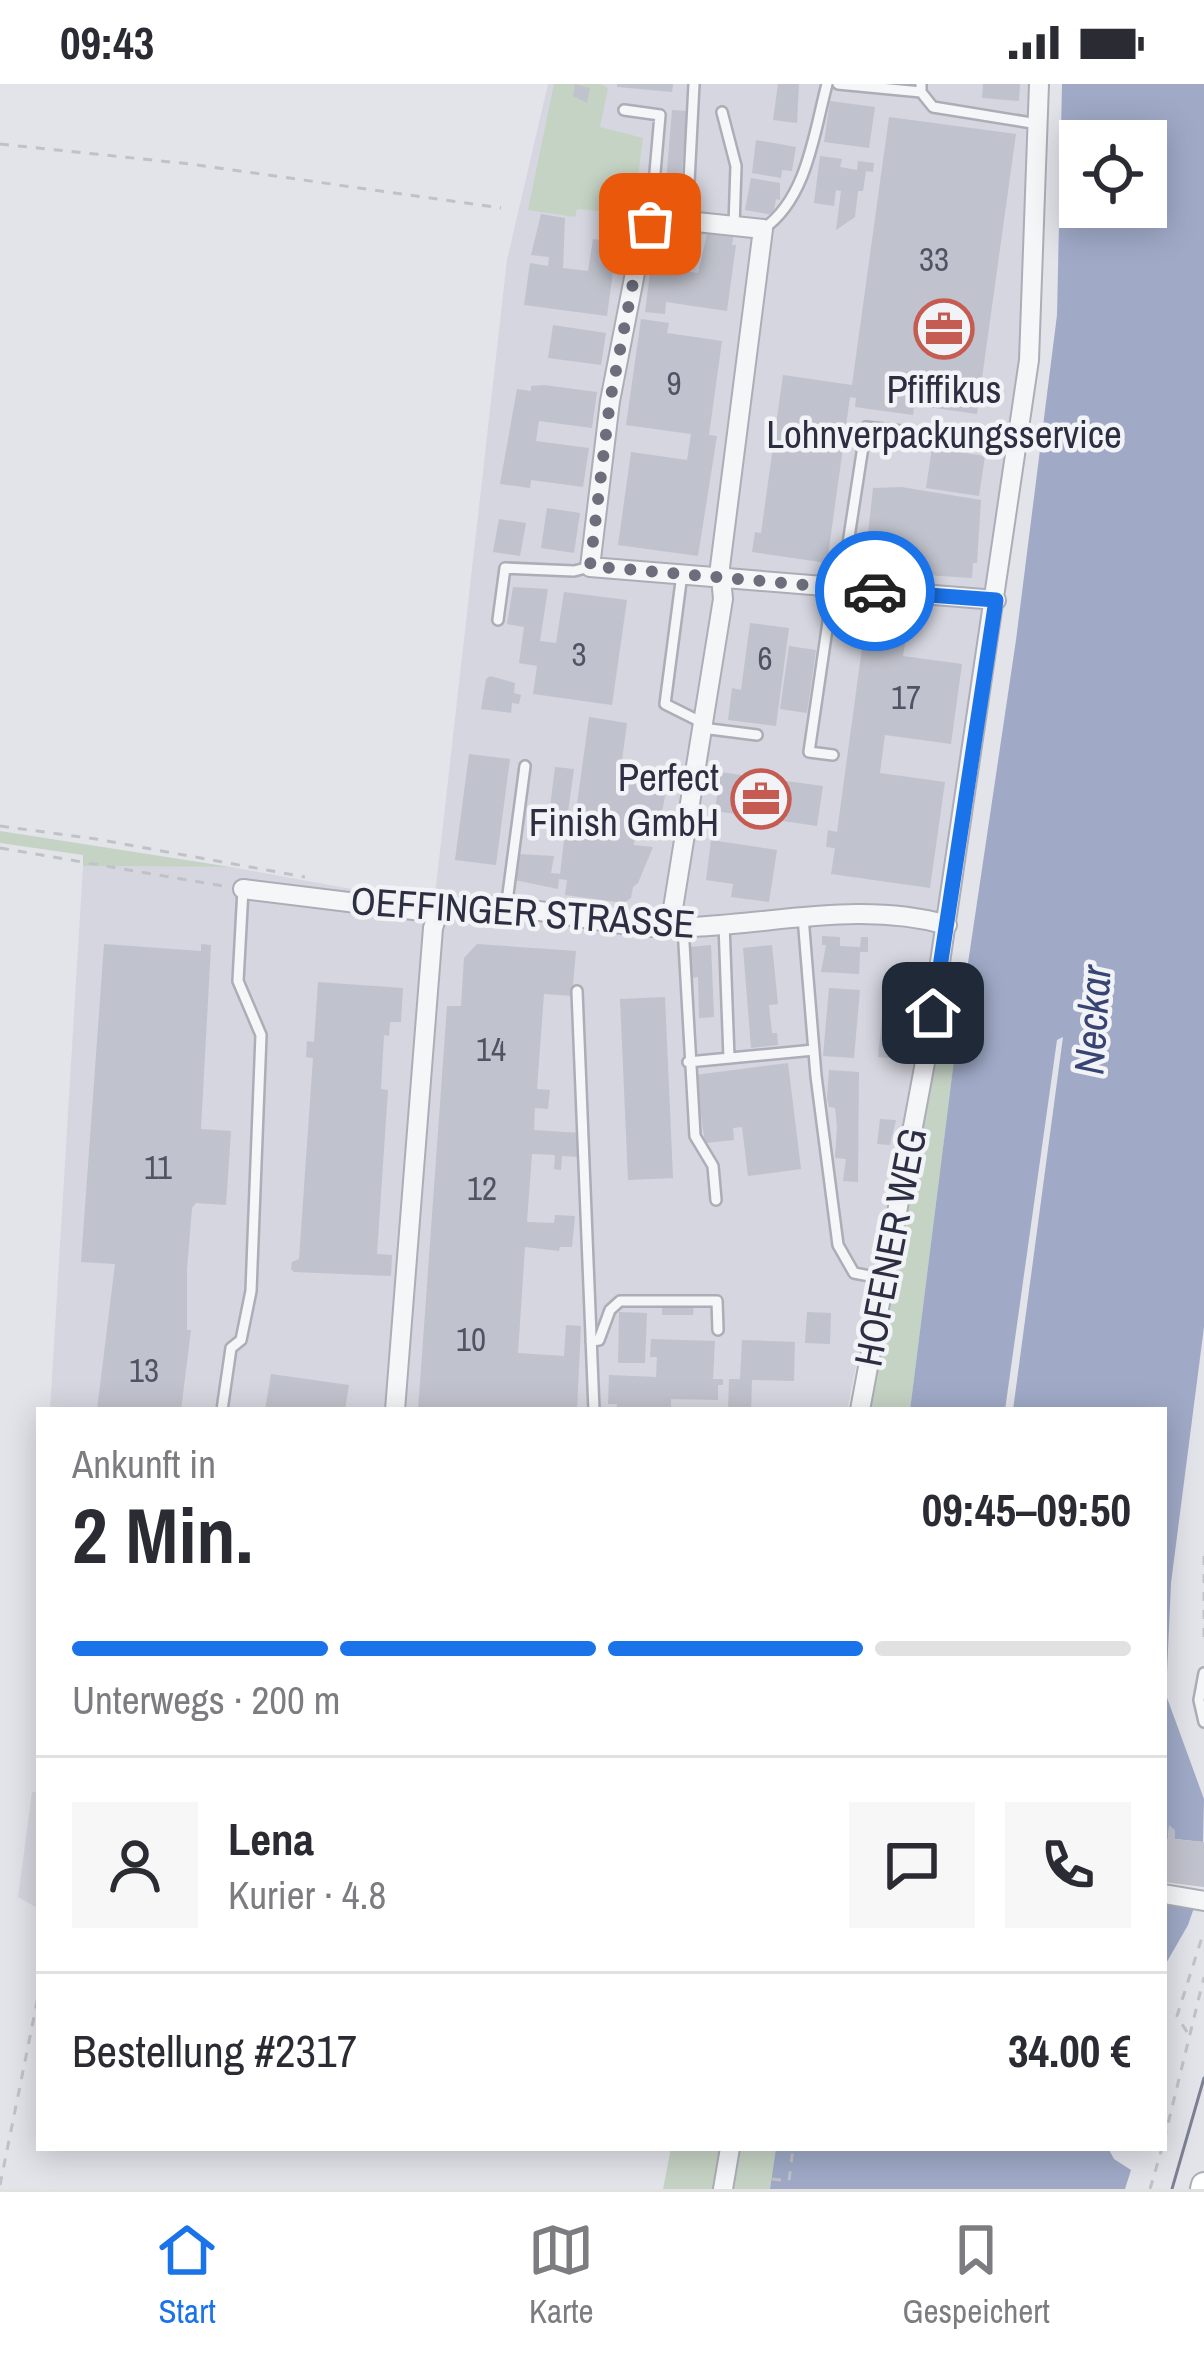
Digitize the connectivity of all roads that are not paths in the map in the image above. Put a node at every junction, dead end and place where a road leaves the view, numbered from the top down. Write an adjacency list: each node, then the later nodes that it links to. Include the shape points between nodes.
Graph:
1 (694, 84): 9 (lane)
2 (827, 84): 12 (lane, via 804,172)
3 (838, 84): 5 (lane)
4 (1039, 84): 8 (street, HOFENER WEG)
5 (921, 88): 8 (lane, via 933,107)
6 (624, 110): 10 (lane, via 661,115)
7 (722, 112): 11 (lane, via 736,166)
8 (1038, 124): 18 (street, HOFENER WEG, via 1029,360)
9 (687, 220): 10 (street); 11 (street)
10 (656, 222): 14 (street, via 644,230 610,401)
11 (734, 226): 12 (street)
12 (763, 229): 16 (street)
13 (901, 431): 17 (lane, via 866,427)
14 (590, 566): 15 (street); 19 (lane, via 505,568)
15 (682, 574): 16 (street); 20 (lane, via 665,704)
16 (721, 577): 17 (street); 20 (street)
17 (837, 588): 18 (street); 22 (lane, via 809,752)
18 (996, 600): 29 (street, HOFENER WEG)
19 (499, 620)
20 (703, 725): 21 (lane); 30 (street)
21 (758, 735)
22 (833, 755)
23 (525, 766): 25 (lane)
24 (243, 890): 26 (street, OEFFINGER STRASSE); 39 (lane, via 238,980 260,1035 251,1291)
25 (506, 909): 26 (street, OEFFINGER STRASSE, via 457,904); 30 (street, OEFFINGER STRASSE)
26 (438, 913): 40 (street)
27 (803, 917): 28 (street, OEFFINGER STRASSE); 29 (street, OEFFINGER STRASSE, via 897,915); 32 (lane)
28 (724, 924): 30 (street, OEFFINGER STRASSE); 33 (lane)
29 (947, 925): 36 (street, HOFENER WEG)
30 (676, 927): 34 (lane)
31 (577, 991): 38 (lane)
32 (814, 1050): 33 (lane); 36 (lane, via 838,1245 854,1273)
33 (729, 1058): 34 (lane)
34 (688, 1062): 35 (lane, via 694,1136 713,1166)
35 (716, 1200)
36 (886, 1279): 42 (street, HOFENER WEG)
37 (718, 1330): 38 (lane, via 717,1300 620,1301)
38 (591, 1341): 41 (lane)
39 (222, 1407)
40 (395, 1407)
41 (594, 1407)
42 (861, 1407)
43 (1204, 1673): 44 (lane)
44 (1204, 1722)
45 (1167, 1895): 46 (street)
46 (1204, 1901)
47 (729, 2151): 48 (street)
48 (723, 2189)

